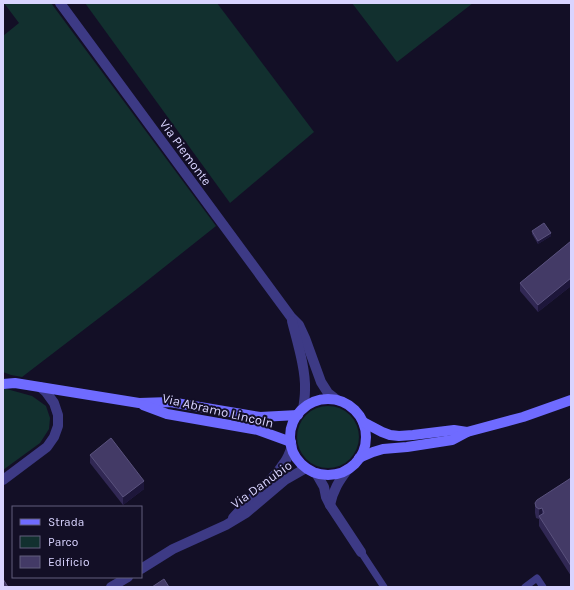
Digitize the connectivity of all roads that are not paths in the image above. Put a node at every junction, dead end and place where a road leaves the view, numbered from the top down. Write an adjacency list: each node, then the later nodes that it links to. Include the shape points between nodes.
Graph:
1 (60, 3): 2 (street, Via Piemonte)
2 (291, 317): 7 (street, Via Piemonte, via 299,325 305,338 321,382 328,393); 10 (street, Via Piemonte, via 305,383 305,400)
3 (3, 377): 4 (street, Via Abramo Lincoln)
4 (15, 383): 5 (street, Via Abramo Lincoln); 6 (street, Via Abramo Lincoln)
5 (3, 384)
6 (40, 387): 9 (street, Via Abramo Lincoln); 18 (street, via 54,403 58,415 54,437 47,447)
7 (337, 400): 10 (street, via 323,399); 11 (street, via 356,411)
8 (571, 400): 12 (street, via 523,417)
9 (140, 403): 10 (street, Via Abramo Lincoln, via 170,402 260,417); 13 (street, Via Abramo Lincoln, via 166,414 258,430)
10 (300, 412): 13 (street, via 292,429)
11 (363, 422): 12 (street, via 382,432 399,436 454,430); 14 (street, via 366,444)
12 (467, 432): 14 (street, via 452,440 378,450)
13 (292, 444): 15 (street, via 299,461); 20 (street, Via Danubio, via 285,463)
14 (359, 458): 16 (street)
15 (306, 468): 17 (street); 20 (street, Via Danubio, via 285,480 246,513)
16 (348, 469): 17 (street, via 338,474); 19 (street, via 332,495)
17 (316, 473): 19 (street)
18 (3, 480)
19 (330, 505): 21 (street)
20 (231, 522): 22 (street, Via Danubio)
21 (361, 552): 25 (lane)
22 (142, 568)
23 (126, 578): 24 (street)
24 (111, 587)
25 (384, 587)
26 (525, 587): 27 (lane, via 537,578)
27 (543, 587)

